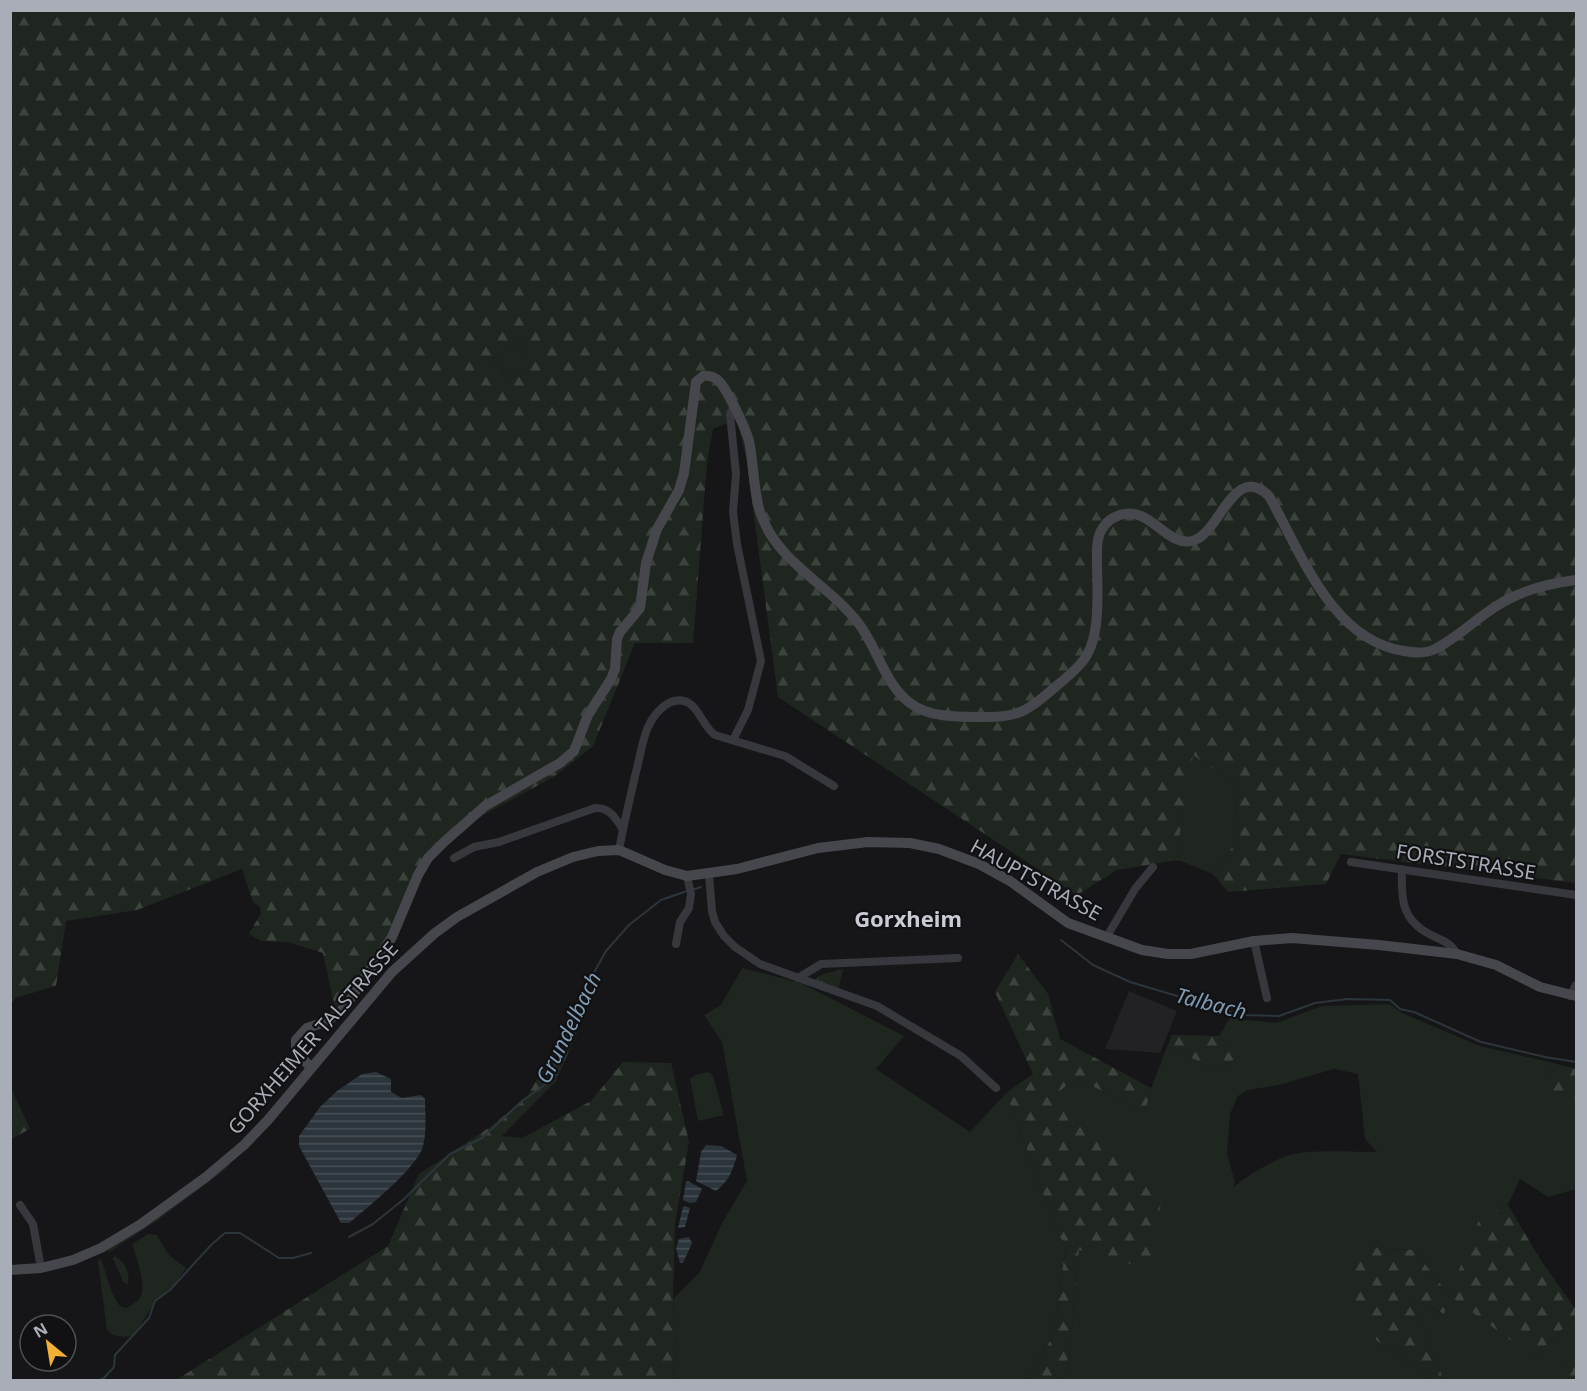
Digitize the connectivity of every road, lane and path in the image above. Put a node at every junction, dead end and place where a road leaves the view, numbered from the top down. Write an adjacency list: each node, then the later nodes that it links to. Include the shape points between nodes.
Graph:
1 (734, 405): 2 (street, via 749,442 759,509 773,539 858,624 900,694 924,711 948,716 1013,716 1029,709 1083,661 1095,631 1098,539 1107,522 1127,513 1138,514 1177,540 1194,541 1207,532 1235,493 1255,486 1262,488 1327,601 1346,622 1391,650 1414,653 1435,649 1506,600 1537,587); 3 (street, via 730,414 736,474 733,512 761,661 748,710); 23 (street, via 714,377 704,375 696,382 684,472 679,490 657,529 646,563 640,608 620,632 611,680 592,707 574,751 485,806 429,858 413,885 392,937 352,998 335,1016 298,1036 296,1052)
2 (1576, 580)
3 (734, 740): 4 (street, via 785,756); 5 (street, via 712,733 689,703 678,701 664,707 649,725)
4 (834, 786)
5 (622, 830): 6 (street); 7 (street, via 608,811 594,808)
6 (619, 850): 12 (street, HAUPTSTRASSE, via 665,870); 23 (street, GORXHEIMER TALSTRASSE, via 562,861 457,916 392,972)
7 (454, 858)
8 (1351, 862): 10 (street, FORSTSTRASSE)
9 (1154, 867): 14 (street, via 1135,889)
10 (1402, 869): 13 (street, FORSTSTRASSE); 17 (street, via 1401,897 1405,910 1422,929 1449,943)
11 (709, 874): 12 (street, HAUPTSTRASSE); 14 (street, HAUPTSTRASSE, via 818,848 868,842 910,843 979,864 1068,923); 19 (street, via 712,910 724,936 760,964)
12 (689, 886): 16 (street, via 689,908 680,922)
13 (1576, 896)
14 (1106, 938): 15 (street, HAUPTSTRASSE, via 1168,954)
15 (1254, 941): 17 (street, HAUPTSTRASSE, via 1305,937); 22 (street)
16 (676, 944)
17 (1457, 954): 21 (street, HAUPTSTRASSE)
18 (958, 958): 19 (street, via 820,964)
19 (798, 978): 24 (street, via 877,1006 960,1056)
20 (1576, 985): 21 (street)
21 (1573, 996)
22 (1267, 998)
23 (311, 1068): 26 (street, GORXHEIMER TALSTRASSE, via 268,1120 197,1184 101,1248)
24 (996, 1088)
25 (20, 1205): 26 (street, via 33,1224)
26 (41, 1268): 27 (street, GORXHEIMER TALSTRASSE)
27 (10, 1270)

